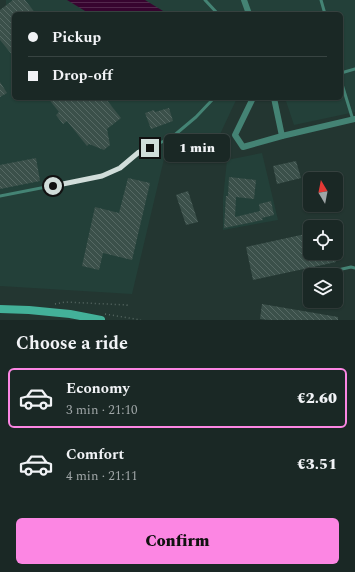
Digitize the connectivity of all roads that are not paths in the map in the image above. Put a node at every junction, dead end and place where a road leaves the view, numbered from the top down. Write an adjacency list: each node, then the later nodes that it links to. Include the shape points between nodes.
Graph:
1 (205, 0): 4 (lane)
2 (244, 0): 5 (street)
3 (321, 0): 6 (lane)
4 (216, 12)
5 (248, 12)
6 (324, 12)
7 (355, 69): 8 (lane)
8 (343, 72)
9 (343, 88): 13 (lane)
10 (212, 100): 15 (lane, via 171,138 139,152 120,168 102,176)
11 (252, 100): 14 (street, via 234,135 243,147)
12 (274, 100): 14 (street)
13 (354, 119): 14 (street)
14 (282, 136)
15 (0, 196)
16 (355, 268): 17 (lane)
17 (343, 269)
18 (0, 309): 19 (main road, via 70,314)
19 (101, 320)

